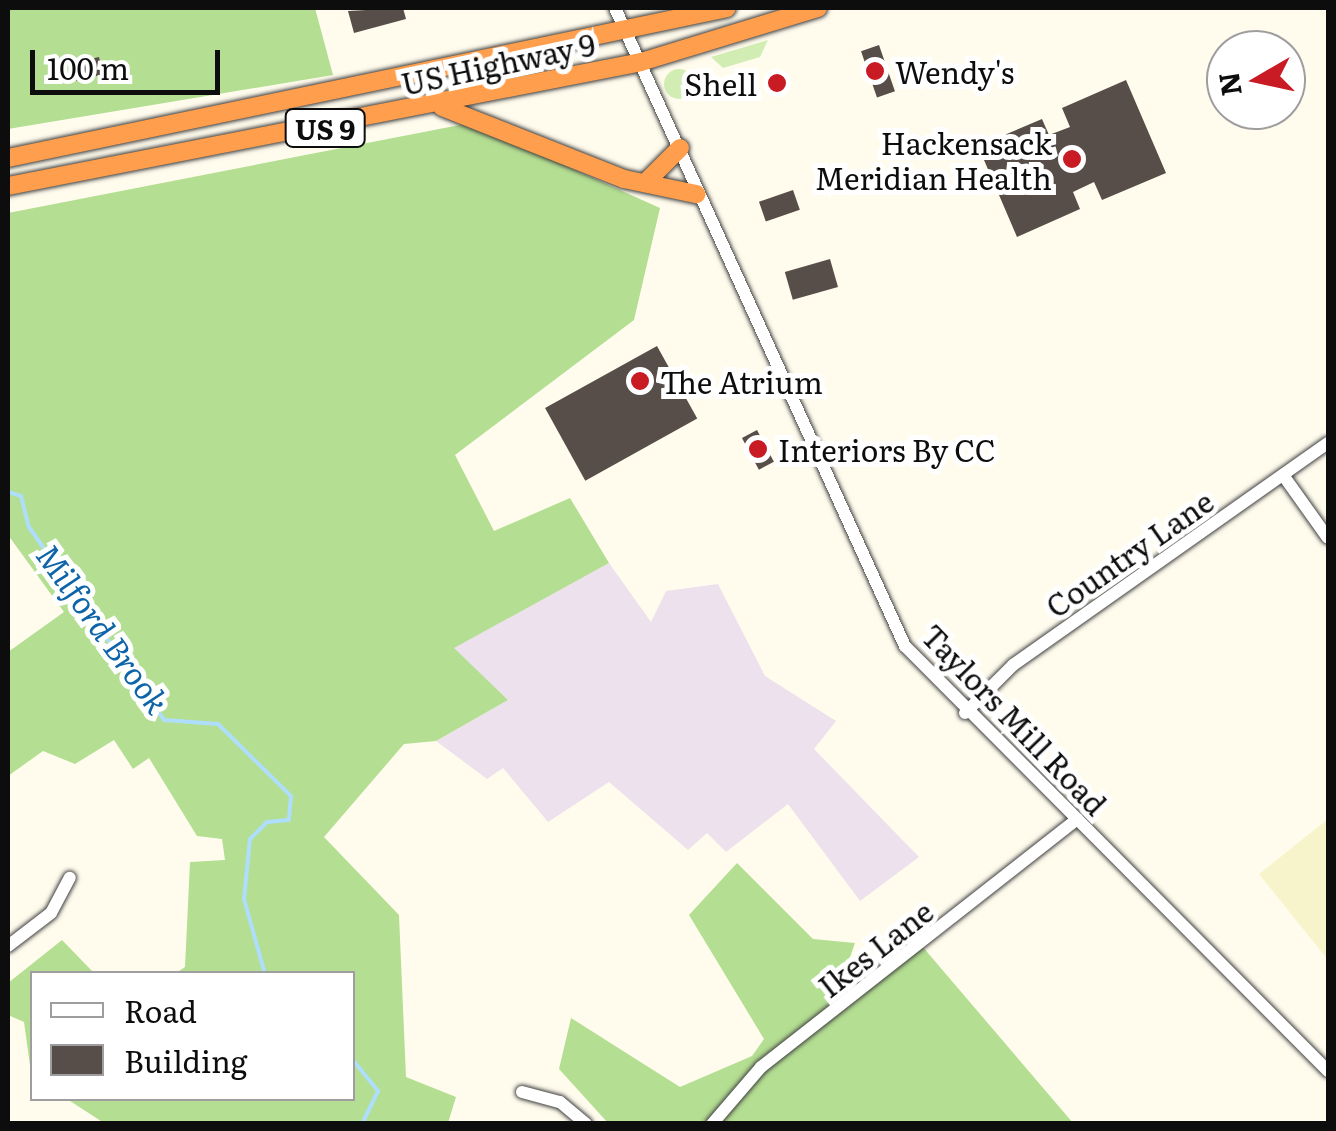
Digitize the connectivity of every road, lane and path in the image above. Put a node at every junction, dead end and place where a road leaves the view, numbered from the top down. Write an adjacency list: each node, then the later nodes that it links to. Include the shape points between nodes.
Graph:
1 (614, 8): 4 (street, Taylors Mill Road)
2 (727, 8): 4 (highway, US Highway 9 / US 9)
3 (818, 8): 5 (highway, US Highway 9 / US 9)
4 (626, 32): 5 (street, Taylors Mill Road); 8 (highway, US Highway 9 / US 9)
5 (640, 62): 6 (highway, US Highway 9 / US 9); 7 (street, Taylors Mill Road)
6 (436, 106): 9 (highway); 10 (highway, US Highway 9 / US 9)
7 (680, 148): 9 (highway); 11 (street, Taylors Mill Road)
8 (8, 158)
9 (646, 182): 11 (highway)
10 (8, 186)
11 (696, 194): 15 (street, Taylors Mill Road, via 888,620)
12 (1328, 443): 13 (street, Country Lane)
13 (1283, 474): 14 (street); 15 (street, Country Lane, via 1013,665)
14 (1328, 538)
15 (965, 713): 16 (street, Taylors Mill Road)
16 (1077, 819): 19 (street, Taylors Mill Road); 22 (street, Ikes Lane, via 761,1067)
17 (70, 878): 18 (street, via 51,914)
18 (8, 946)
19 (1328, 1071)
20 (522, 1092): 21 (street, via 560,1102)
21 (586, 1124)
22 (712, 1124)

